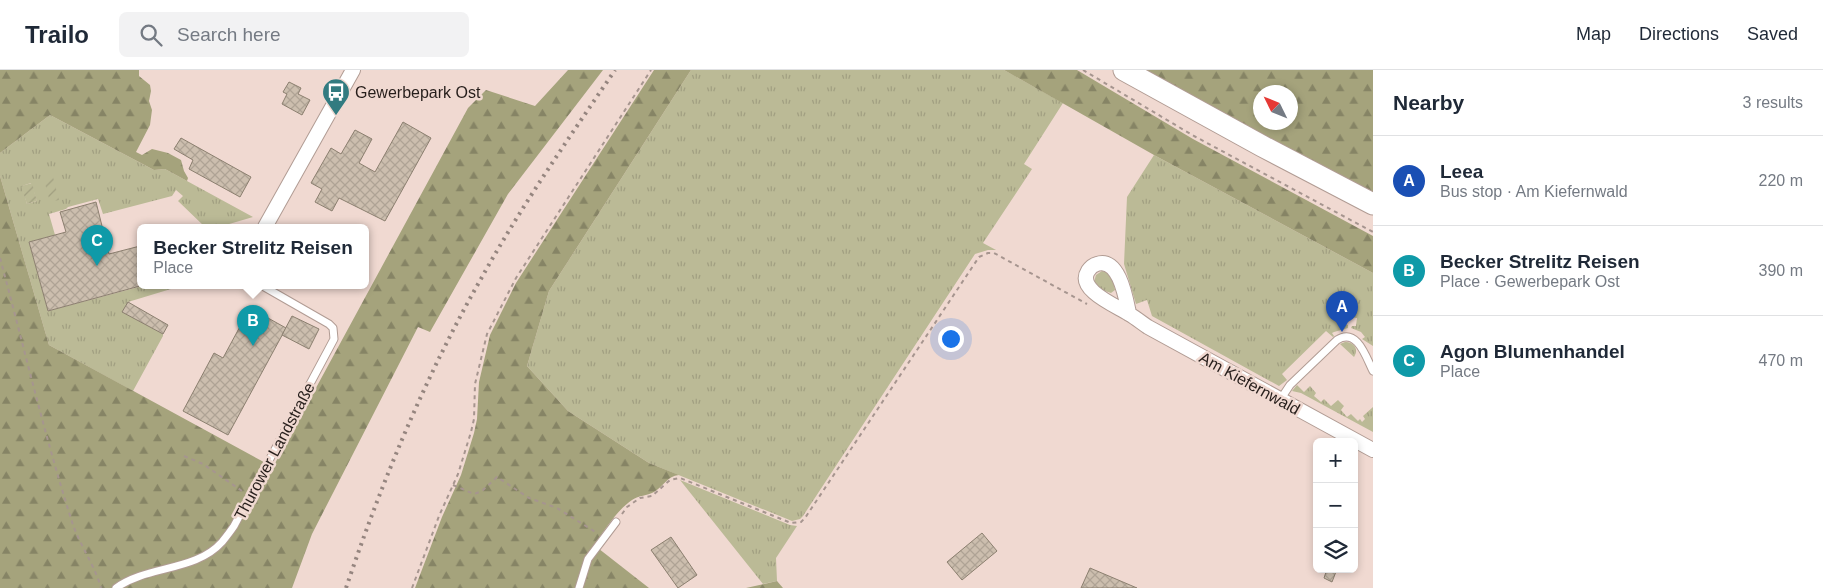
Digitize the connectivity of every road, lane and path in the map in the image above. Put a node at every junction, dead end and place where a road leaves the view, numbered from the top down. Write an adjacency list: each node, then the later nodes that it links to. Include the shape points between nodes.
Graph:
1 (353, 70): 6 (street)
2 (651, 70): 16 (path, via 516,278 487,334 475,384 474,419)
3 (1083, 70): 7 (path, via 1194,136)
4 (1124, 70): 5 (main road)
5 (1373, 204)
6 (267, 224)
7 (1373, 232)
8 (0, 258): 20 (path, via 74,528)
9 (268, 289): 17 (lane, Thurower Landstraße, via 329,324 335,333)
10 (1090, 305): 18 (path, via 994,253 983,254 801,522 791,523 674,478 656,494 633,502)
11 (1129, 313): 13 (street, Am Kiefernwald, via 1148,327)
12 (1373, 371): 13 (lane, via 1358,342 1343,337 1290,385)
13 (1280, 400): 14 (street, Am Kiefernwald)
14 (1373, 450)
15 (184, 456): 17 (path, via 203,464)
16 (453, 485): 19 (path, via 474,494 497,477 529,498 557,508); 22 (path)
17 (250, 496): 21 (lane, Thurower Landstraße, via 222,543 207,554 128,580)
18 (616, 522): 19 (lane)
19 (604, 538): 23 (lane, via 588,559)
20 (101, 588)
21 (116, 588)
22 (412, 588)
23 (580, 588)

